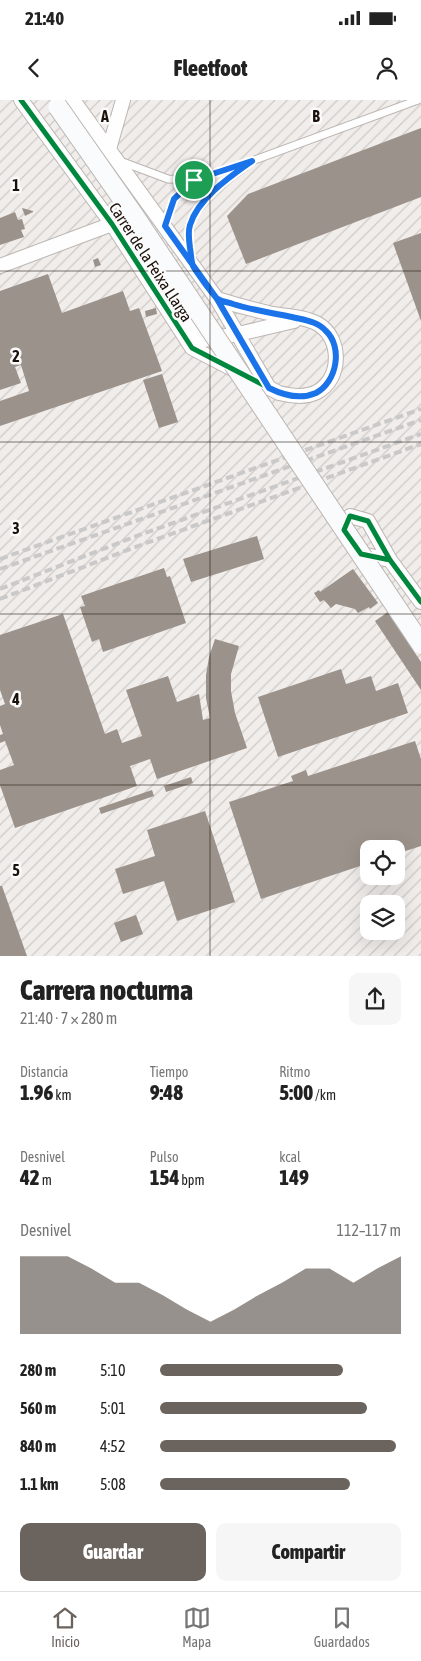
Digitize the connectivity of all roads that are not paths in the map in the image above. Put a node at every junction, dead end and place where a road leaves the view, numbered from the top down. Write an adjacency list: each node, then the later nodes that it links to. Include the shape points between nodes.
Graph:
1 (21, 100): 8 (street, Carrer de la Feixa Llarga)
2 (123, 100): 5 (street)
3 (418, 100): 6 (lane)
4 (65, 104): 5 (street, Carrer de la Feixa Llarga); 18 (main road, Carrer de la Feixa Llarga, bridge, via 138,222)
5 (112, 154): 7 (lane, via 141,170 168,179); 9 (street, Carrer de la Feixa Llarga)
6 (252, 161): 7 (lane); 11 (lane, via 222,182 199,208 190,226)
7 (194, 180): 9 (lane, via 174,199)
8 (112, 224): 10 (street); 14 (street, Carrer de la Feixa Llarga, via 131,240 182,319 203,340); 15 (street, Carrer de la Feixa Llarga, via 192,348)
9 (165, 226): 11 (street, Carrer de la Feixa Llarga)
10 (0, 266)
11 (193, 266): 12 (street, Carrer de la Feixa Llarga)
12 (217, 299): 13 (street, Carrer de la Feixa Llarga, via 249,309); 14 (street, Carrer de la Feixa Llarga)
13 (308, 320): 14 (street, Carrer de la Feixa Llarga); 15 (street, Carrer de la Feixa Llarga, via 318,324 333,339 336,358 330,379 323,388 303,396 291,396)
14 (238, 334): 15 (street, Carrer de la Feixa Llarga)
15 (269, 388)
16 (390, 560): 17 (street)
17 (421, 602)
18 (421, 644)

